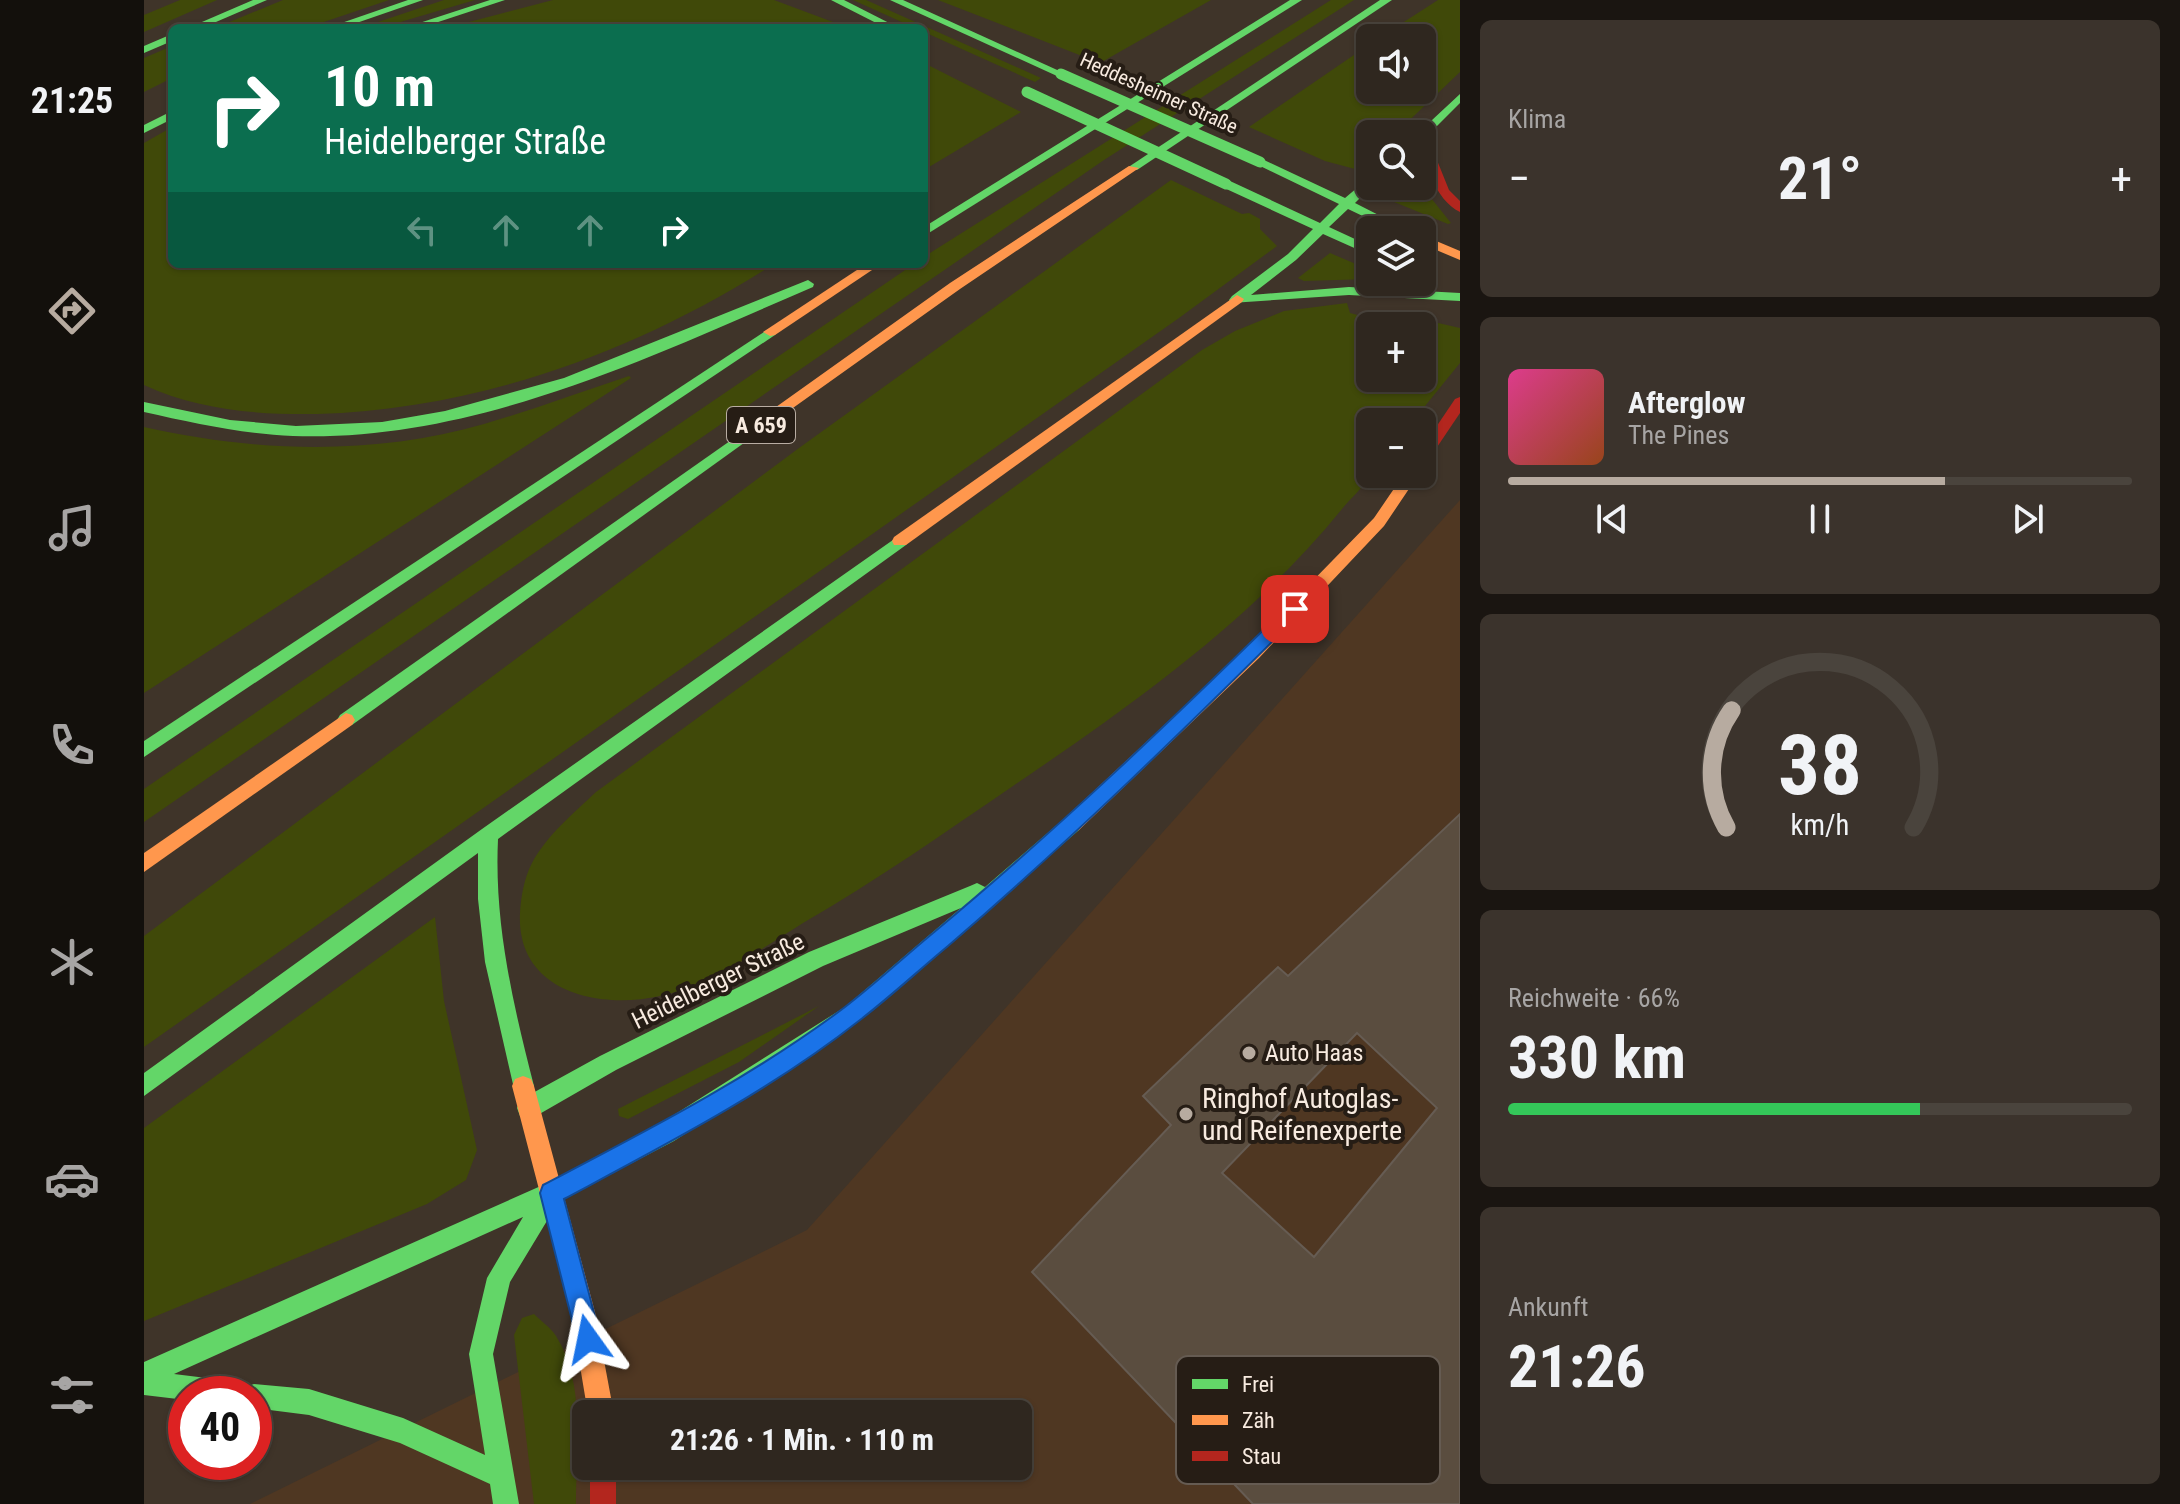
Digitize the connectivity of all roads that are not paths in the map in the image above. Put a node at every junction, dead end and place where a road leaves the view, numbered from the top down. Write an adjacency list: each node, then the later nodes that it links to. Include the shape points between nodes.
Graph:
1 (262, 0): 8 (main road)
2 (418, 0): 9 (main road)
3 (500, 0): 10 (main road)
4 (836, 0): 11 (main road)
5 (895, 0): 21 (main road, Heddesheimer Straße, bridge)
6 (1297, 0): 25 (main road)
7 (1387, 0): 41 (main road, A 659, via 955,286)
8 (203, 24)
9 (344, 24)
10 (422, 24)
11 (886, 24)
12 (168, 39): 13 (main road)
13 (144, 50)
14 (1021, 89): 24 (main road, bridge)
15 (1460, 97): 17 (main road)
16 (168, 116): 18 (main road)
17 (1436, 122)
18 (144, 130)
19 (1436, 171): 22 (main road, via 1444,191)
20 (1356, 195): 21 (main road)
21 (1347, 204): 23 (main road, Heddesheimer Straße); 24 (main road)
22 (1460, 208)
23 (1372, 216)
24 (1322, 228): 26 (main road); 34 (main road)
25 (928, 230)
26 (1356, 244)
27 (1436, 245): 28 (main road)
28 (1460, 256)
29 (845, 268): 36 (main road, via 586,377 412,424 257,431)
30 (869, 268): 39 (main road)
31 (1436, 280): 32 (main road)
32 (1460, 290)
33 (1460, 297): 34 (main road, via 1349,291)
34 (1236, 300): 40 (main road)
35 (1460, 402): 37 (main road)
36 (144, 407)
37 (1436, 438)
38 (1402, 488): 42 (main road, Heidelberger Straße, via 1379,522 1253,653)
39 (144, 750)
40 (489, 835): 43 (main road); 44 (main road, via 484,911)
41 (144, 864)
42 (1016, 875): 44 (main road, Heidelberger Straße, via 816,959); 45 (main road, Heidelberger Straße, via 852,1014 666,1133)
43 (144, 1086)
44 (528, 1108): 45 (main road)
45 (551, 1193): 46 (main road, Heidelberger Straße); 50 (main road, via 584,1314); 51 (main road, via 499,1278 481,1354)
46 (144, 1375)
47 (144, 1383): 48 (main road)
48 (168, 1386)
49 (272, 1398): 51 (main road, via 309,1402 403,1431)
50 (599, 1400)
51 (500, 1475): 53 (main road)
52 (603, 1480): 54 (main road)
53 (506, 1504)
54 (603, 1504)

